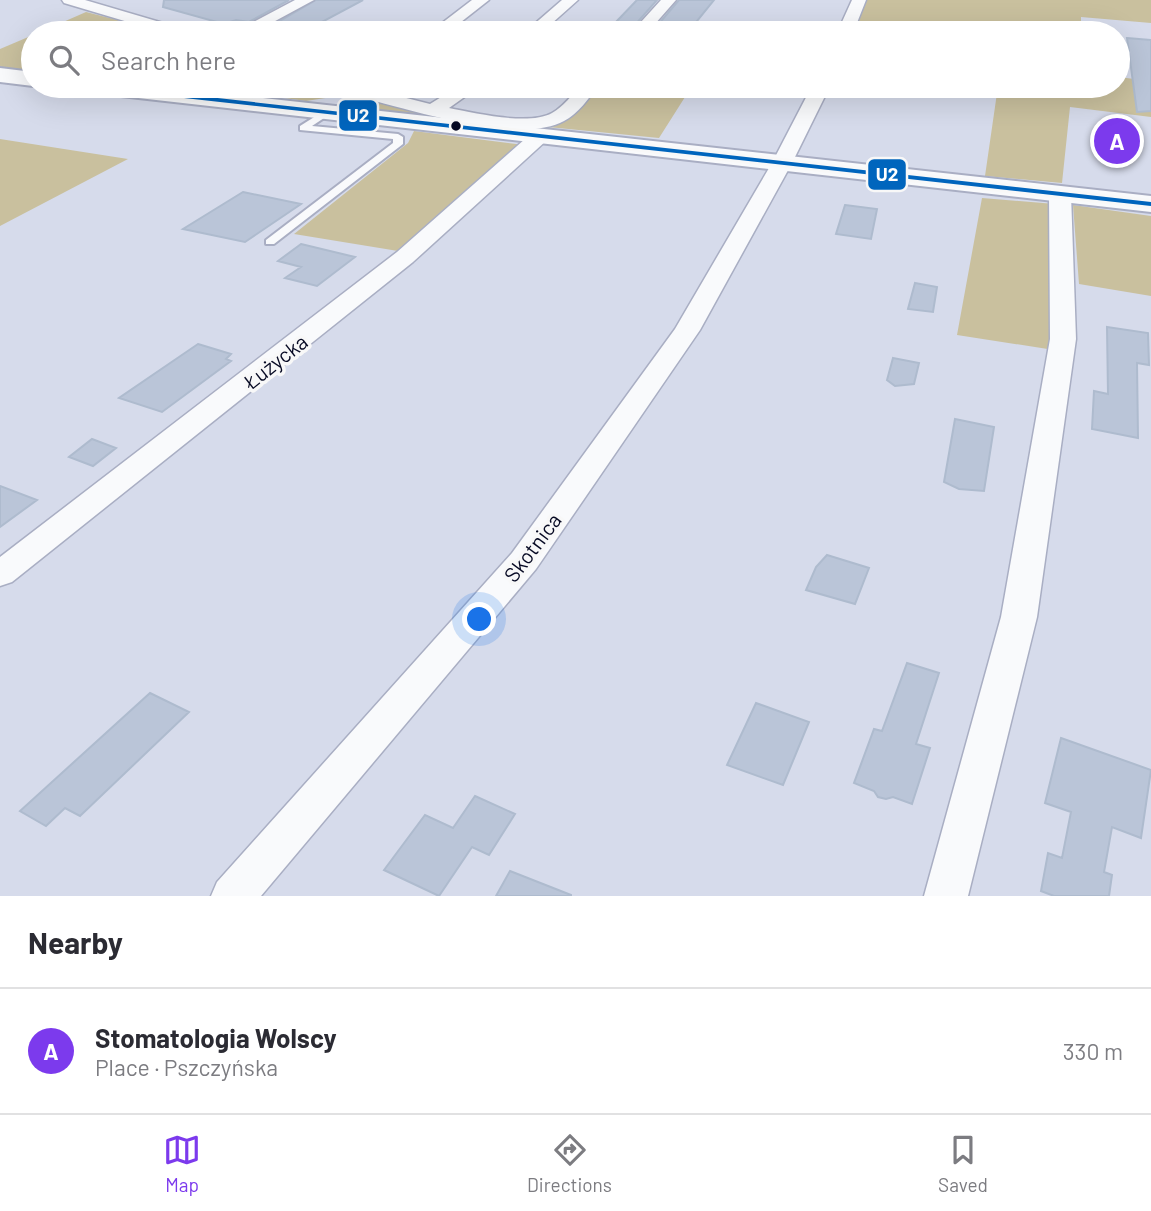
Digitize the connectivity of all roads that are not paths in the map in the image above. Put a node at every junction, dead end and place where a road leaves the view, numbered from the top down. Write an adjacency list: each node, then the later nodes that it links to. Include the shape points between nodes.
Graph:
1 (69, 0): 7 (street)
2 (307, 0): 8 (street)
3 (482, 0): 9 (street)
4 (571, 0): 10 (street)
5 (669, 0): 11 (street)
6 (859, 0): 12 (street)
7 (140, 21)
8 (265, 21)
9 (453, 21)
10 (546, 21)
11 (650, 21)
12 (850, 21)
13 (0, 75): 14 (main road)
14 (21, 78)
15 (214, 98): 22 (main road)
16 (345, 98): 22 (street)
17 (396, 98): 21 (street)
18 (452, 98): 21 (street)
19 (577, 98): 23 (street, Łużycka)
20 (815, 98): 24 (street, Skotnica)
21 (434, 109): 23 (street)
22 (327, 112): 23 (main road); 27 (lane, via 303,128 376,133 398,137 398,144)
23 (540, 129): 24 (main road); 28 (street, Łużycka, via 385,274)
24 (782, 163): 25 (main road); 29 (street, Skotnica, via 687,330 524,561)
25 (1060, 194): 26 (main road); 30 (street, via 1063,338 1019,617)
26 (1151, 204)
27 (270, 242)
28 (0, 574)
29 (233, 896)
30 (946, 896)

